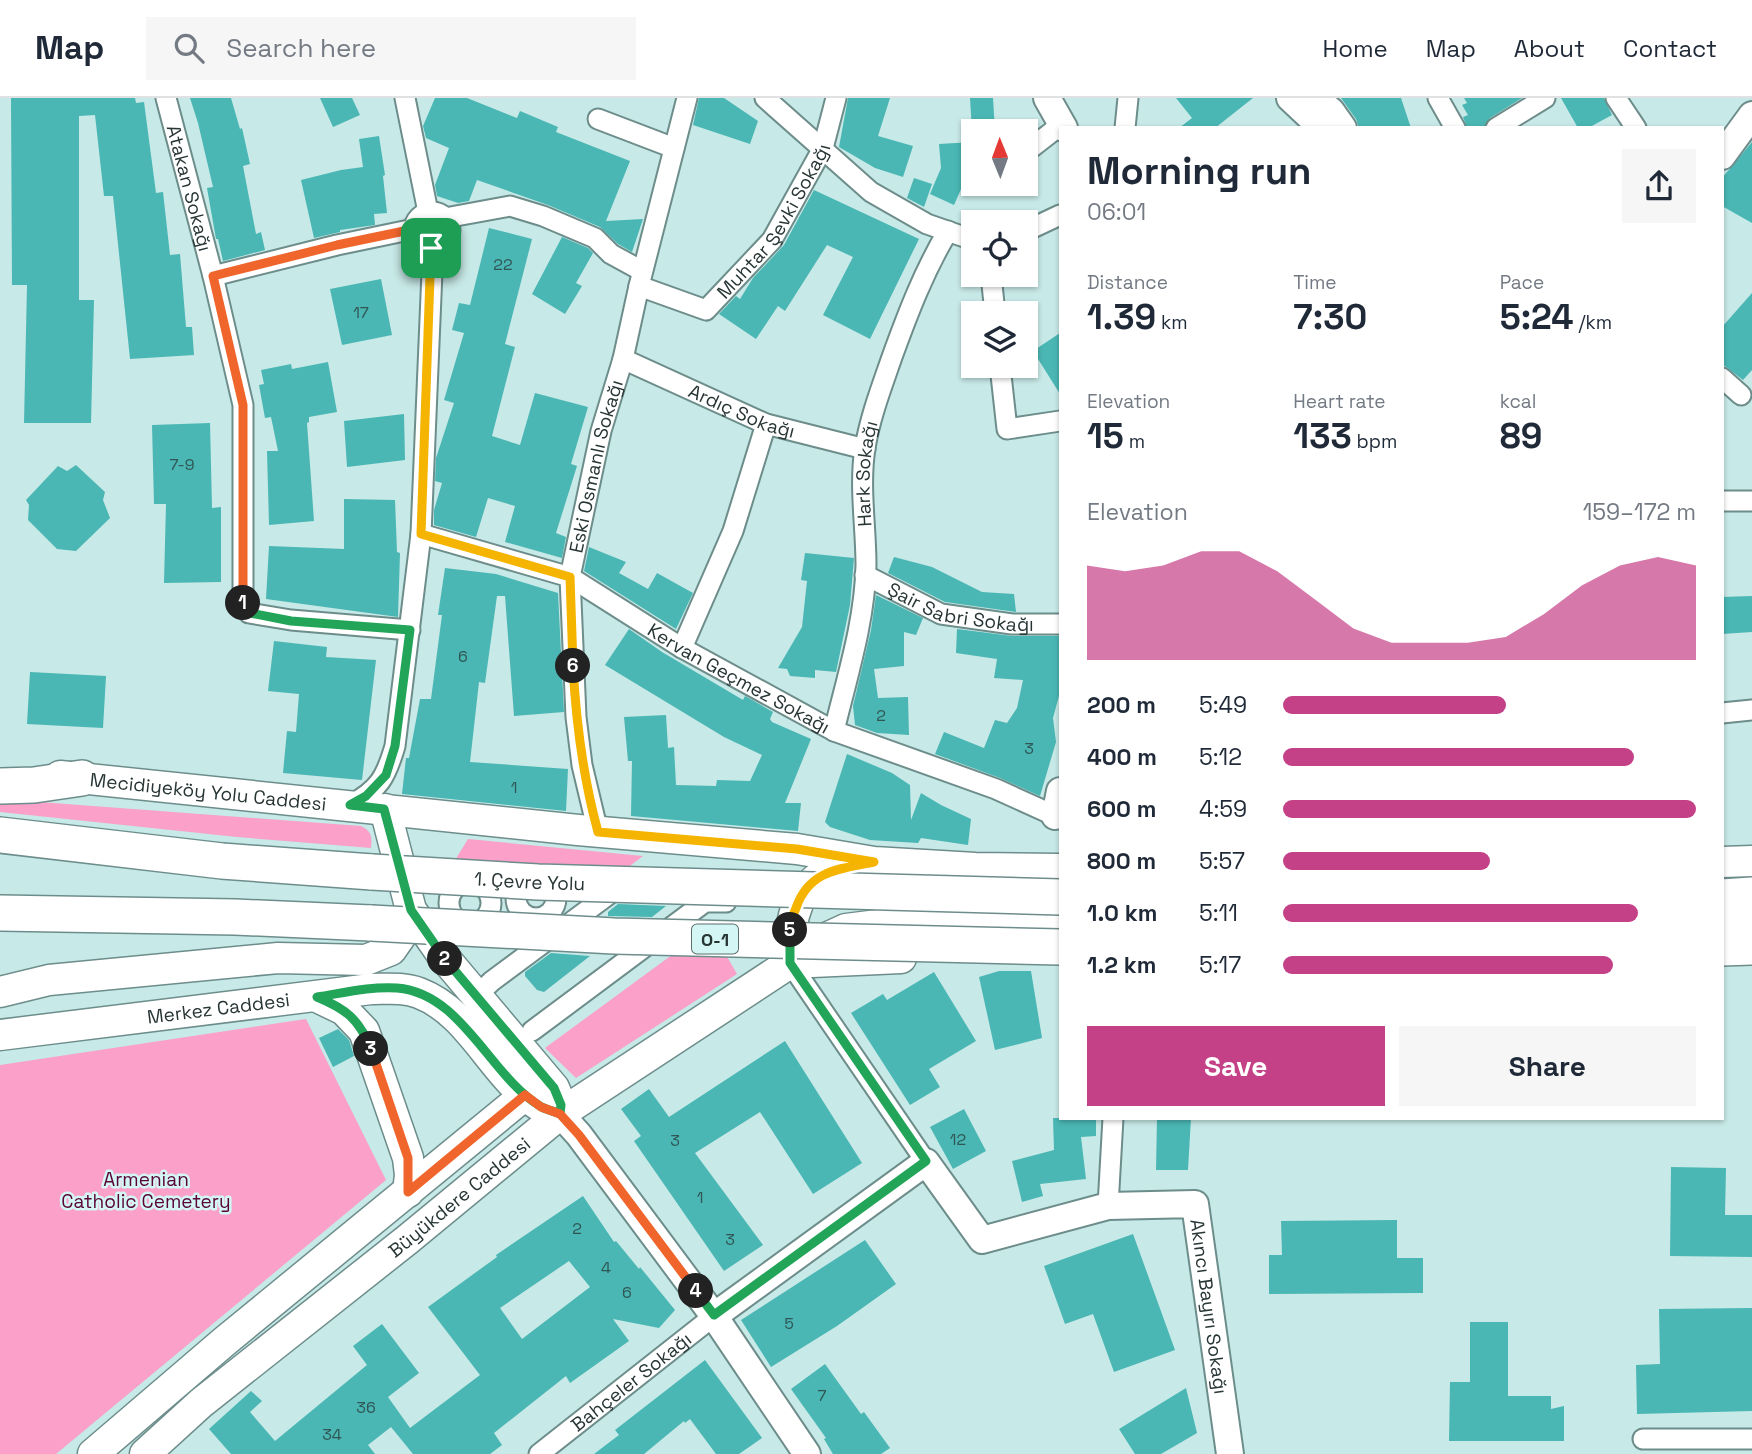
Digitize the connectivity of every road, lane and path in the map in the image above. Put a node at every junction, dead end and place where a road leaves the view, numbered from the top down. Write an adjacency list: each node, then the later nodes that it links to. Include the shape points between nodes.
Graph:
1 (166, 98): 36 (street, Atakan Sokağı)
2 (405, 98): 29 (street)
3 (687, 98): 26 (street, Eski Osmanlı Sokağı)
4 (765, 98): 13 (street)
5 (836, 98): 27 (street, Muhtar Şevki Sokağı)
6 (1047, 98): 17 (street)
7 (1128, 98): 18 (street)
8 (1290, 98): 15 (street)
9 (1438, 98): 20 (street)
10 (1545, 98): 21 (street)
11 (1616, 98): 22 (street)
12 (1743, 98): 23 (street)
13 (784, 107): 27 (street)
14 (1752, 115): 28 (street)
15 (1312, 118): 19 (street, via 1331,111)
16 (598, 119): 26 (street)
17 (1063, 126)
18 (1125, 126)
19 (1342, 126)
20 (1454, 126)
21 (1499, 126)
22 (1635, 126)
23 (1723, 126)
24 (1059, 129): 25 (street)
25 (1038, 144)
26 (674, 148): 37 (street, Eski Osmanlı Sokağı)
27 (823, 148): 33 (street, via 871,192); 37 (street, Muhtar Şevki Sokağı, via 772,240 706,310)
28 (1724, 153)
29 (437, 215): 32 (street, via 419,218); 35 (street, via 449,223 450,235 443,245); 37 (street, via 510,206 543,215 595,238)
30 (1059, 215): 31 (street)
31 (1038, 225)
32 (414, 229): 35 (street, via 417,240); 36 (street)
33 (948, 231): 34 (street); 44 (street, Hark Sokağı, via 926,269 903,327)
34 (961, 236)
35 (433, 248): 47 (street)
36 (213, 276): 51 (street, Atakan Sokağı, via 243,405 243,605 250,613 291,621)
37 (640, 278): 38 (street, Eski Osmanlı Sokağı)
38 (623, 359): 43 (street, Ardıç Sokağı); 49 (street, Eski Osmanlı Sokağı, via 601,431)
39 (1001, 378): 42 (street, via 1007,429)
40 (1724, 381): 41 (street)
41 (1741, 395)
42 (1059, 421)
43 (766, 424): 44 (street, Ardıç Sokağı); 52 (street, via 733,531)
44 (865, 449): 48 (street, Hark Sokağı)
45 (1724, 501): 46 (street)
46 (1752, 501)
47 (421, 534): 49 (street, Kervan Geçmez Sokağı); 51 (street)
48 (865, 575): 50 (street, Şair Sabri Sokağı, via 941,614 1012,624); 55 (street, Hark Sokağı, via 859,626)
49 (570, 577): 52 (street, Kervan Geçmez Sokağı); 62 (street, Eski Osmanlı Sokağı, via 576,717)
50 (1059, 624)
51 (410, 630): 59 (street, via 395,746 386,775)
52 (682, 648): 55 (street, Kervan Geçmez Sokağı)
53 (1752, 710): 54 (street)
54 (1724, 713)
55 (834, 731): 61 (street, Kervan Geçmez Sokağı)
56 (0, 772): 57 (main road, Mecidiyeköy Yolu Caddesi)
57 (82, 778): 58 (highway); 59 (main road, Mecidiyeköy Yolu Caddesi)
58 (0, 786)
59 (350, 805): 60 (main road, Mecidiyeköy Yolu Caddesi)
60 (384, 809): 62 (main road, Mecidiyeköy Yolu Caddesi); 75 (main road)
61 (1059, 809)
62 (598, 832): 65 (main road, Mecidiyeköy Yolu Caddesi, via 797,849)
63 (0, 835): 69 (highway, 1. Çevre Yolu, bridge, via 222,861 372,872)
64 (1752, 860): 66 (main road)
65 (874, 862): 67 (main road); 74 (main road, via 825,873 809,884)
66 (1724, 862)
67 (1059, 869)
68 (1752, 895): 70 (highway)
69 (1059, 897)
70 (1724, 897)
71 (602, 900): 72 (street); 73 (street, via 642,870 676,872 702,882); 87 (street)
72 (556, 901)
73 (705, 902): 74 (street); 92 (street)
74 (798, 902): 88 (main road, via 790,925)
75 (411, 910): 89 (main road, via 403,935 391,950 366,960 278,958 49,980); 90 (main road)
76 (0, 913): 81 (highway, O-1, bridge, via 235,917 628,936)
77 (1752, 916): 78 (main road)
78 (1724, 917)
79 (1059, 920): 88 (main road, Büyükdere Caddesi, via 926,919 846,929 809,946)
80 (481, 921): 87 (street)
81 (1059, 947)
82 (1752, 947): 83 (highway)
83 (1724, 948)
84 (1059, 956): 88 (main road)
85 (1724, 960): 86 (main road)
86 (1752, 960)
87 (519, 961): 90 (street)
88 (790, 963): 95 (main road, Büyükdere Caddesi); 97 (street)
89 (0, 992)
90 (476, 996): 95 (main road, via 554,1088)
91 (317, 997): 93 (main road, Merkez Caddesi); 94 (main road, Merkez Caddesi, via 398,988 419,993 451,1014); 98 (main road, via 344,1010 364,1031 408,1158)
92 (532, 1031)
93 (0, 1035)
94 (525, 1095): 95 (main road, Merkez Caddesi); 98 (main road, Büyükdere Caddesi)
95 (560, 1114): 100 (street); 104 (main road, Büyükdere Caddesi, via 201,1403)
96 (1113, 1120): 99 (street)
97 (926, 1161): 99 (street, Akıncı Bayırı Sokağı, via 982,1240); 100 (street, Bahçeler Sokağı)
98 (408, 1192): 103 (main road, Büyükdere Caddesi)
99 (1108, 1206): 107 (street, Akıncı Bayırı Sokağı, via 1195,1204)
100 (714, 1315): 105 (street, Bahçeler Sokağı); 106 (street)
101 (1643, 1439): 102 (street)
102 (1752, 1439)
103 (93, 1454)
104 (145, 1454)
105 (539, 1454)
106 (807, 1454)
107 (1230, 1454)

